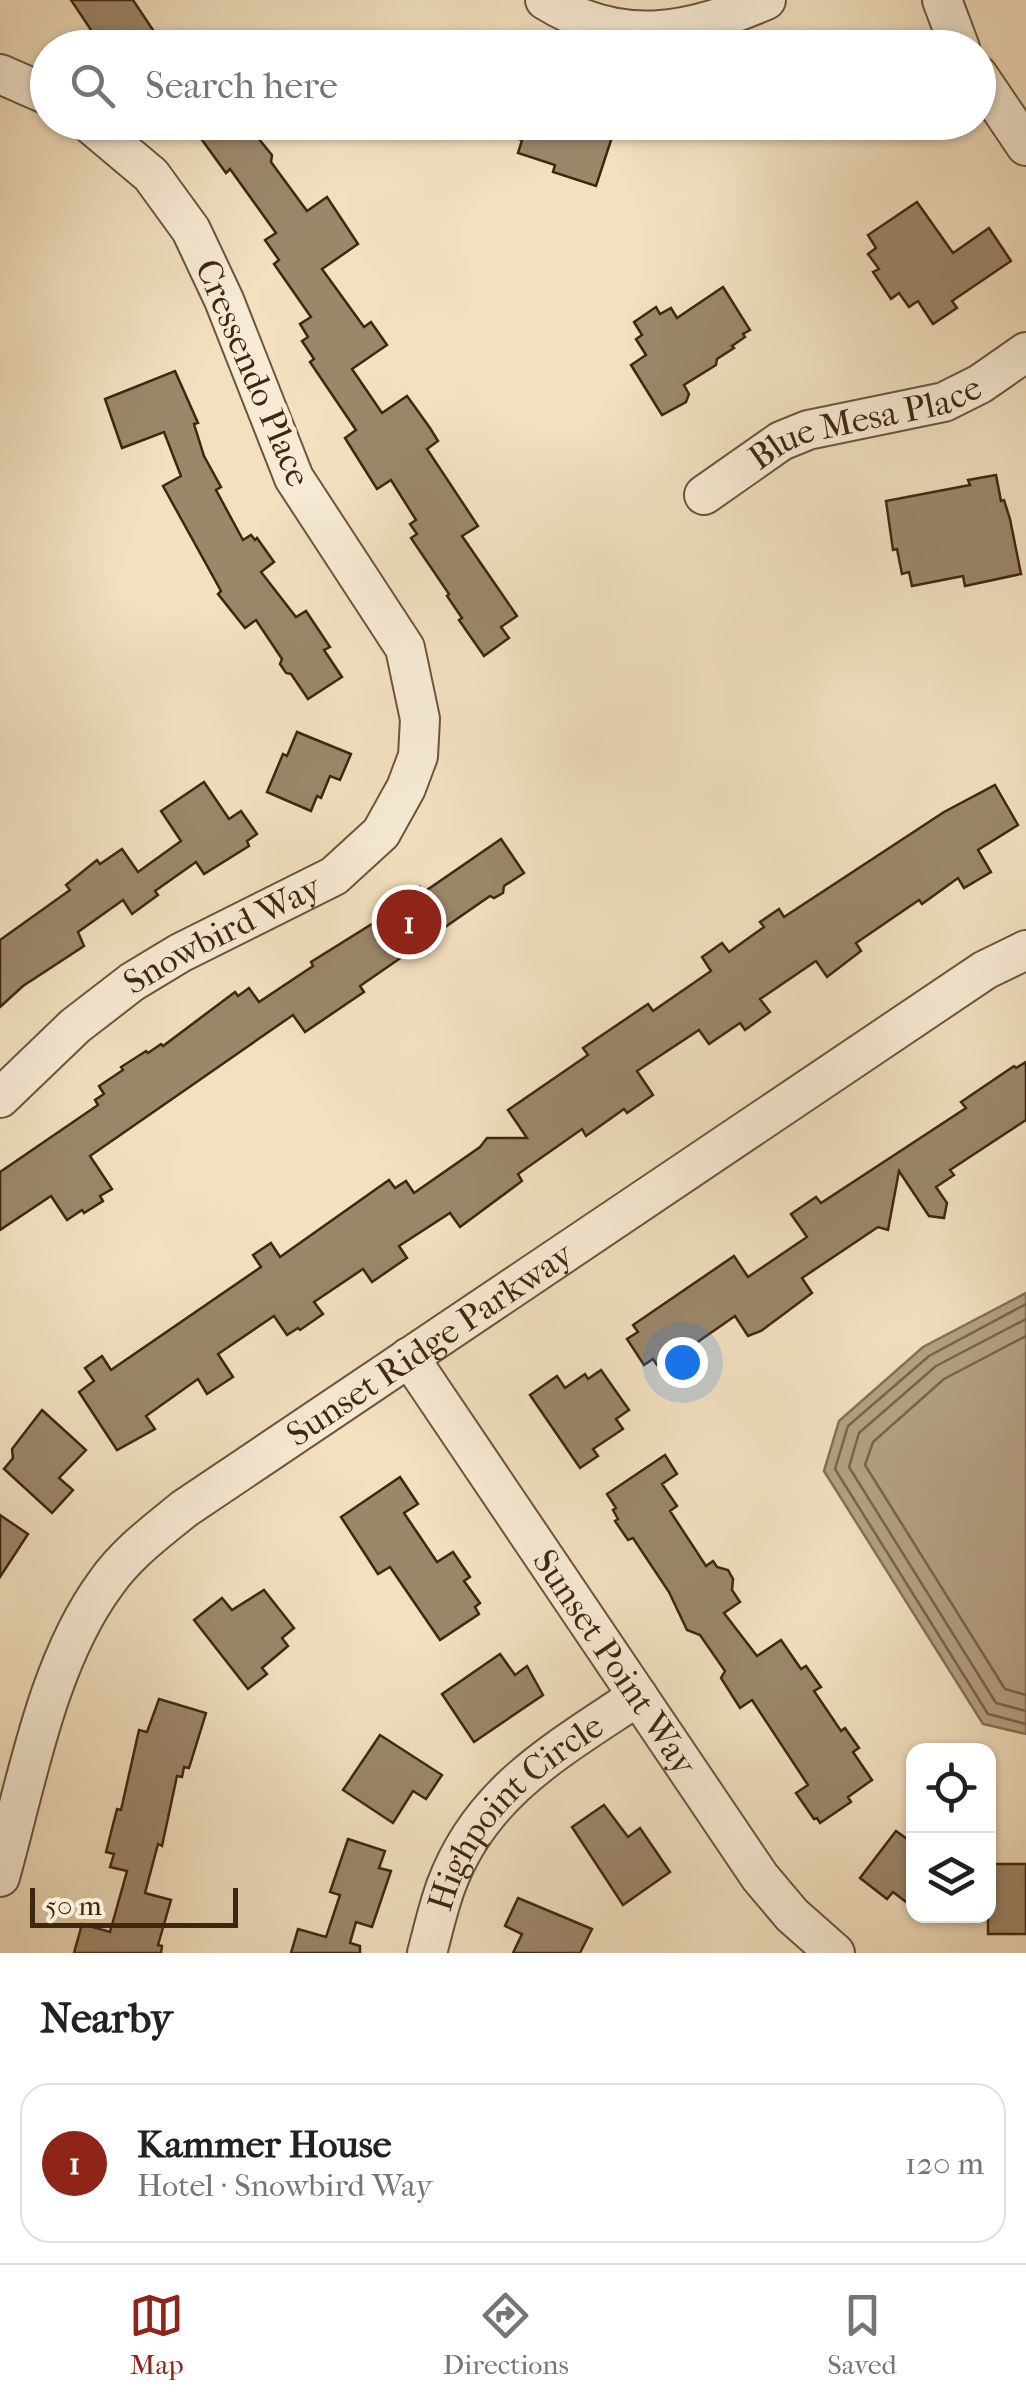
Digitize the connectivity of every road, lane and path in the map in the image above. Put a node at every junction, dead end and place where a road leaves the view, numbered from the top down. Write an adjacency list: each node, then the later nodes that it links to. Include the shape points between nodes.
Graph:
1 (545, 0): 4 (street, via 570,16)
2 (766, 0): 5 (street)
3 (942, 0): 6 (street)
4 (630, 30)
5 (670, 30)
6 (953, 30)
7 (0, 74): 8 (street)
8 (30, 87)
9 (996, 102): 11 (street)
10 (109, 140): 14 (street, Cressendo Place, via 151,176 191,230 294,478 405,648 420,719)
11 (1026, 146)
12 (1026, 352): 13 (street, Blue Mesa Place, via 944,402 781,441)
13 (704, 495)
14 (418, 756): 16 (street, Snowbird Way, via 381,833 334,876 132,982)
15 (1026, 950): 17 (street, Sunset Ridge Parkway, via 985,970)
16 (0, 1098)
17 (410, 1357): 18 (street, Sunset Point Way); 19 (street, Sunset Ridge Parkway, via 184,1509 106,1582 62,1658)
18 (638, 1696): 20 (street, Highpoint Circle, via 529,1769 499,1797 445,1887); 21 (street, Sunset Point Way, via 760,1876)
19 (0, 1877)
20 (427, 1953)
21 (835, 1953)

